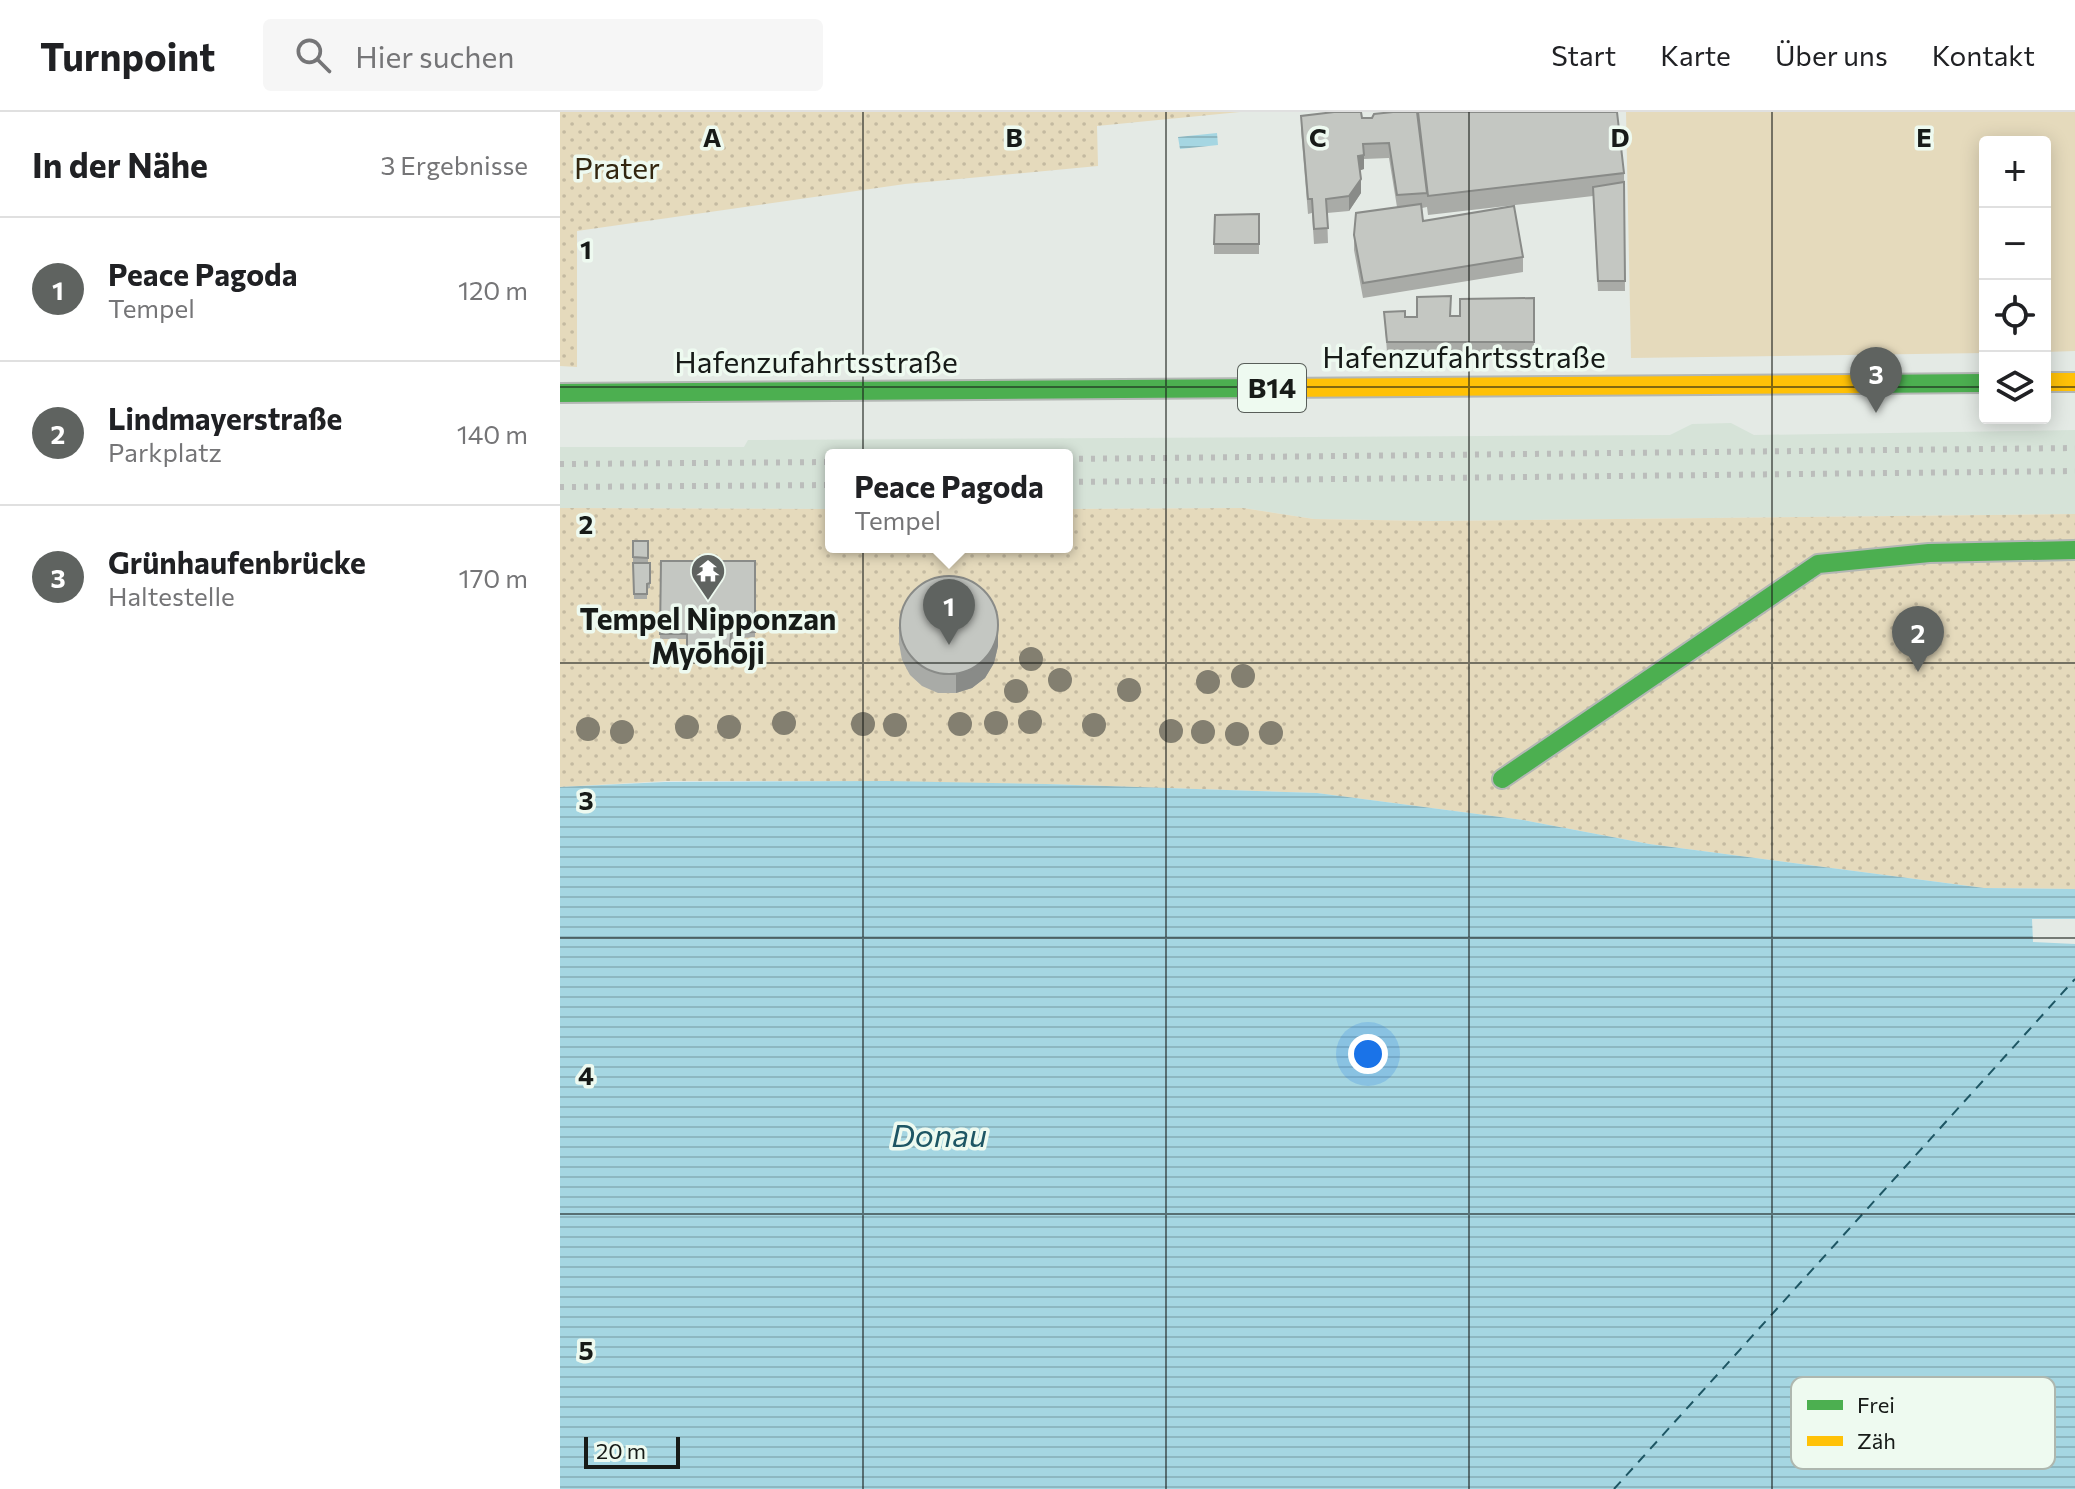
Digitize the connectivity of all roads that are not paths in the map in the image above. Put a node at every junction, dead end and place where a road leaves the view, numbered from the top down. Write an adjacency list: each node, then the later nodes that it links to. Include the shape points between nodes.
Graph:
1 (2051, 382): 2 (main road)
2 (2075, 382)
3 (1979, 383): 4 (main road, Hafenzufahrtsstraße / B14)
4 (560, 393)
5 (2075, 550): 6 (main road, via 1998,550 1818,564)
6 (1502, 779)

